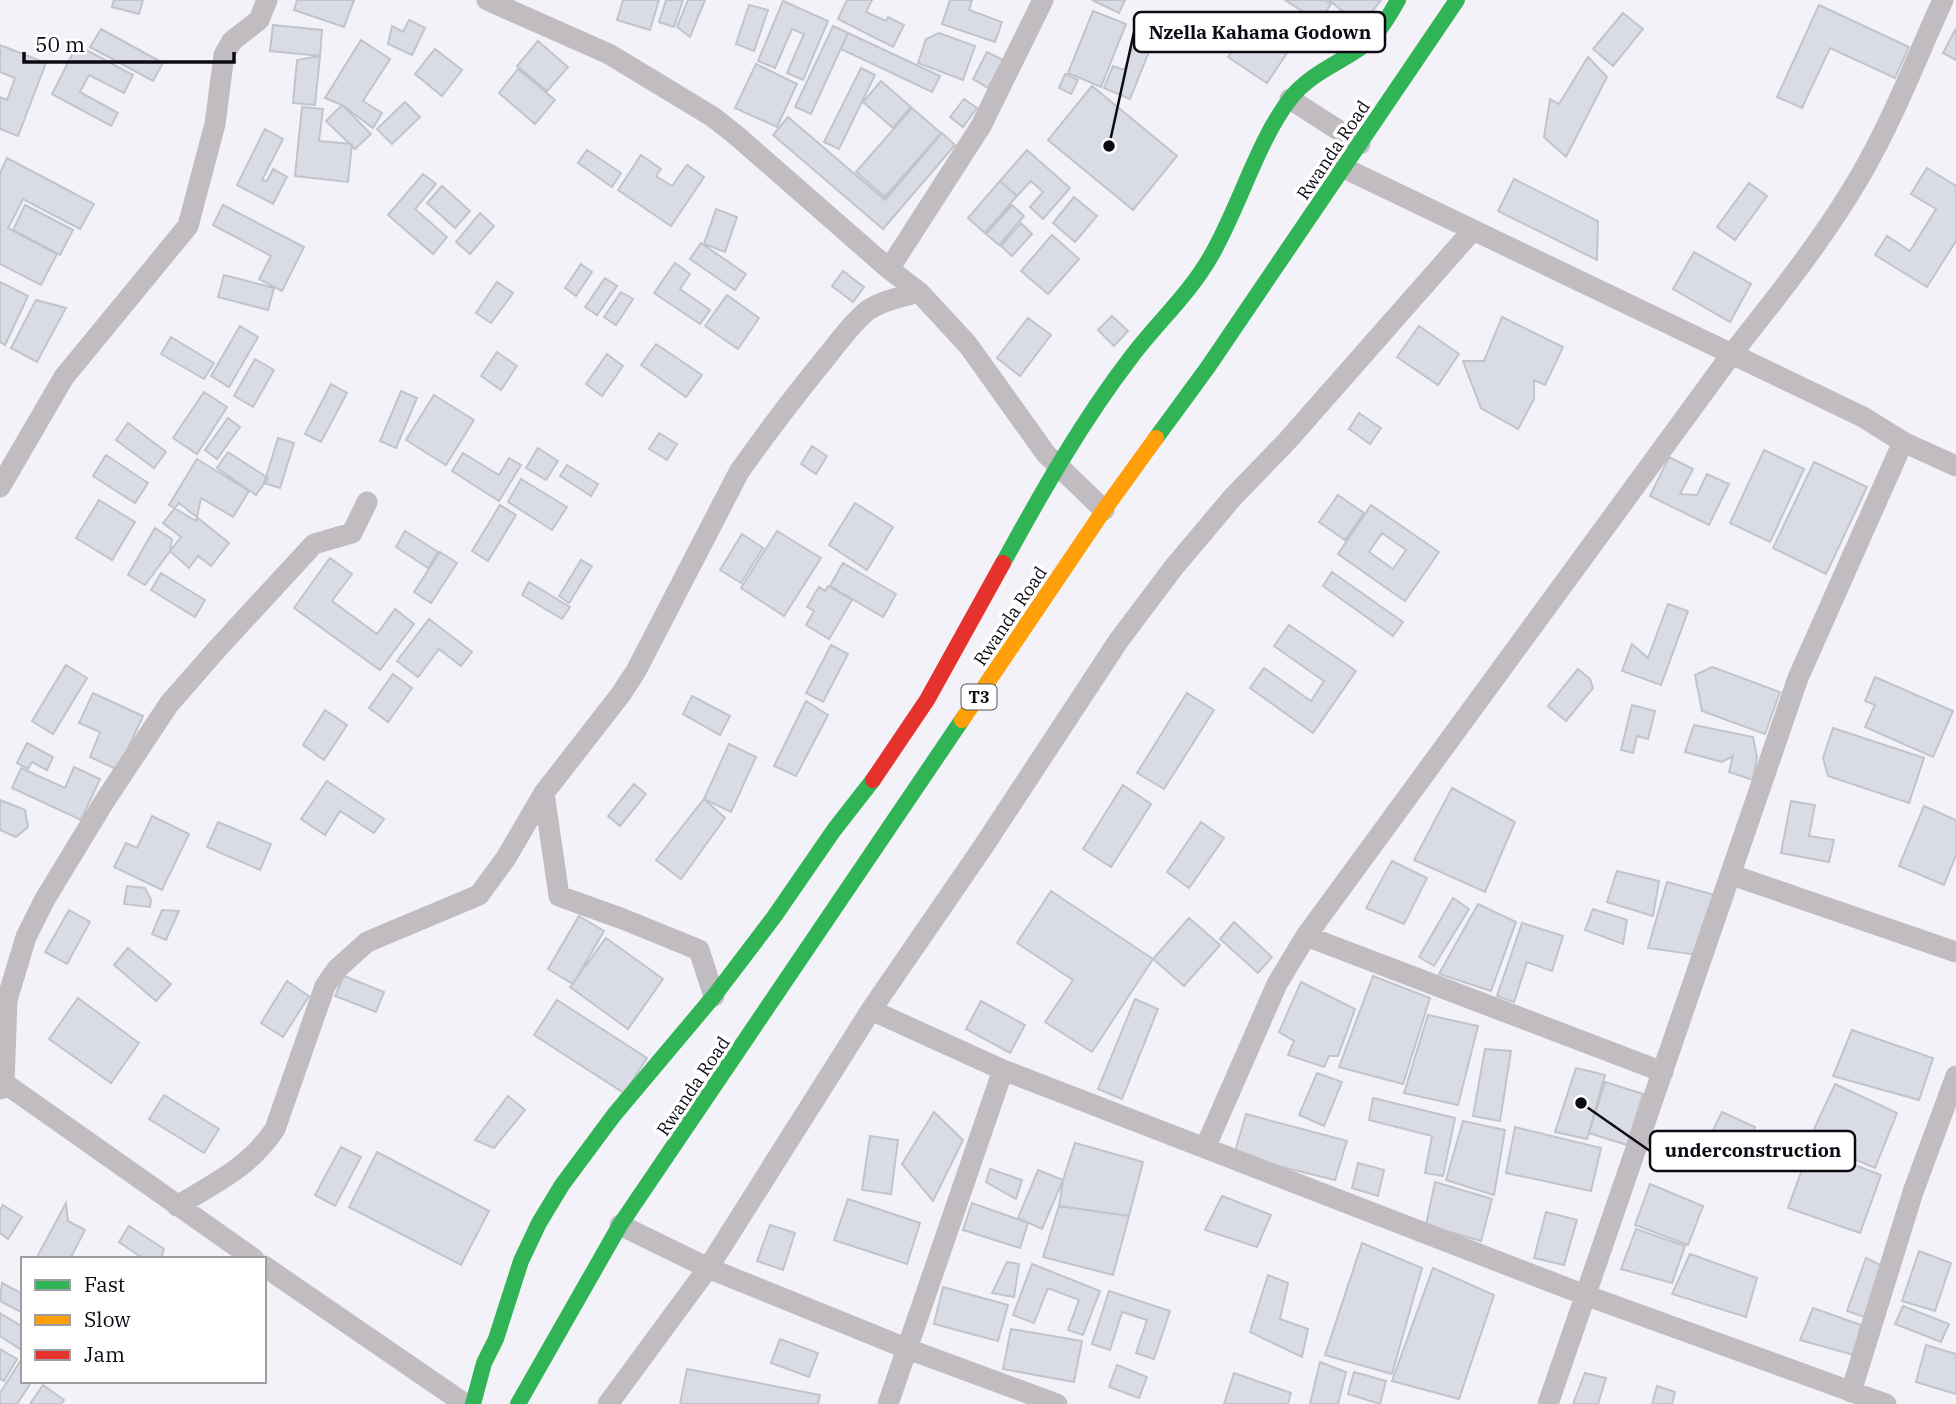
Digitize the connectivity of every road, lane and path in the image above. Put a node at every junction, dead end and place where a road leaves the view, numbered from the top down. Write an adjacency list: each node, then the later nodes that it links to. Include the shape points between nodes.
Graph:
1 (267, 0): 17 (street, via 259,20 233,41 224,55 215,124 188,226 64,377)
2 (486, 0): 11 (street, via 609,54 713,117)
3 (1042, 0): 11 (street, via 981,126)
4 (1398, 0): 7 (main road, via 1365,45 1313,76)
5 (1457, 0): 8 (main road, Rwanda Road / T3)
6 (1943, 0): 13 (street, via 1859,179 1805,261)
7 (1290, 99): 8 (street); 15 (main road, via 1212,255 1132,356)
8 (1360, 144): 9 (main road, Rwanda Road / T3)
9 (1344, 168): 10 (street); 19 (main road, Rwanda Road / T3)
10 (1472, 231): 13 (street); 25 (street, via 1174,567 1119,640)
11 (889, 269): 12 (street)
12 (919, 292): 15 (street, via 968,345); 20 (street, via 867,311 792,400 739,472 636,671)
13 (1731, 355): 14 (street, via 1863,417); 22 (street)
14 (1903, 442): 16 (street); 21 (street, via 1798,678)
15 (1057, 465): 19 (street); 24 (main road, via 927,701)
16 (1956, 466)
17 (0, 487)
18 (368, 502): 29 (street, via 352,533 314,544 218,648 169,704 104,802 45,899 22,947 7,1000)
19 (1104, 510): 32 (main road, Rwanda Road / T3)
20 (544, 793): 24 (street, via 559,896 699,950); 31 (street, via 478,895 367,942 337,969 325,986 275,1129 246,1164)
21 (1732, 874): 23 (street); 27 (street)
22 (1306, 936): 27 (street); 30 (street, via 1277,984)
23 (1956, 952)
24 (714, 996): 40 (main road, via 614,1115 539,1223 484,1363)
25 (871, 1010): 26 (street); 35 (street)
26 (1003, 1070): 30 (street); 37 (street)
27 (1663, 1072): 36 (street)
28 (1956, 1076): 38 (street, via 1913,1192)
29 (1, 1084): 31 (street)
30 (1205, 1149): 36 (street)
31 (177, 1206): 33 (street)
32 (620, 1225): 35 (street); 41 (main road, Rwanda Road / T3)
33 (251, 1257)
34 (266, 1267): 39 (street)
35 (708, 1268): 37 (street); 42 (street)
36 (1585, 1295): 38 (street); 45 (street)
37 (908, 1349): 43 (street); 44 (street)
38 (1851, 1392): 46 (street)
39 (465, 1404)
40 (473, 1404)
41 (518, 1404)
42 (608, 1404)
43 (888, 1404)
44 (1057, 1404)
45 (1548, 1404)
46 (1886, 1404)

